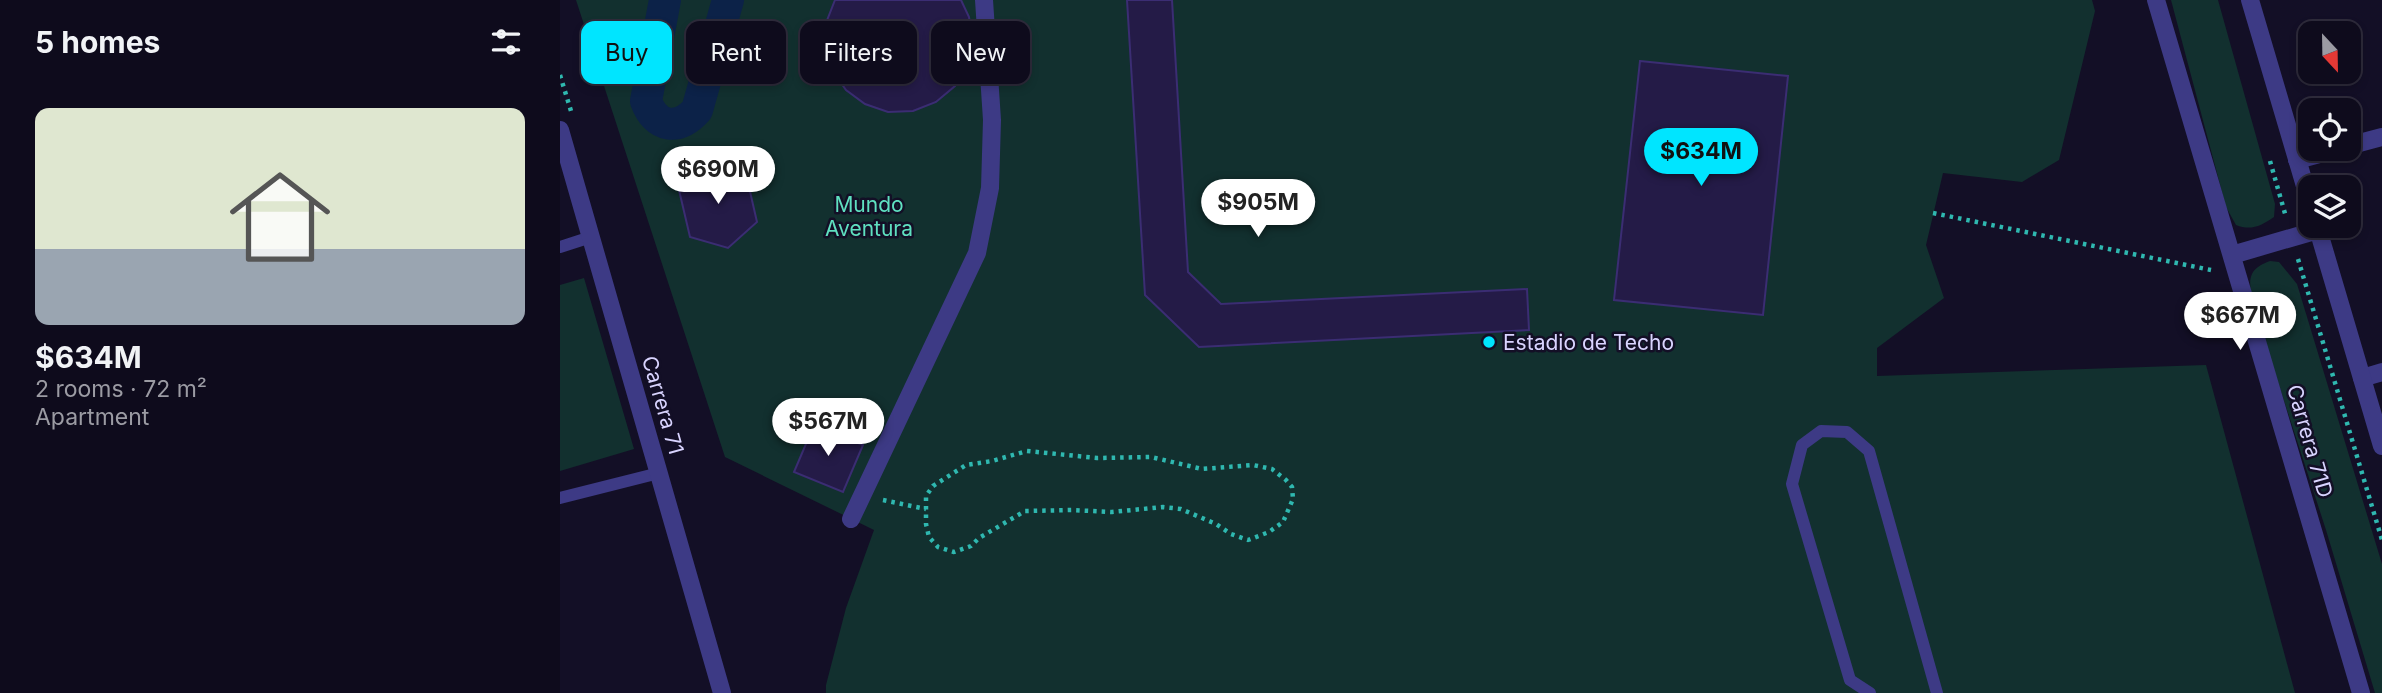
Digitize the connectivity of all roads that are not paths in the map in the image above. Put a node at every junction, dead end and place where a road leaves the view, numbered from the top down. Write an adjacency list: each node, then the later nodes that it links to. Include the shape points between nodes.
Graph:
1 (984, 0): 19 (street, via 992,134 990,188 977,253)
2 (2156, 0): 13 (street, Carrera 71D)
3 (2250, 0): 7 (street)
4 (560, 130): 10 (street, Carrera 71)
5 (2382, 136): 6 (street)
6 (2361, 142)
7 (2297, 160): 8 (street)
8 (2302, 175)
9 (2298, 236): 13 (street)
10 (591, 237): 12 (lane); 17 (street, Carrera 71)
11 (2320, 238): 15 (street)
12 (560, 247)
13 (2232, 255): 23 (street, Carrera 71D)
14 (2382, 372): 15 (street)
15 (2362, 378): 16 (street)
16 (2382, 446)
17 (659, 473): 18 (lane); 20 (street, Carrera 71)
18 (560, 498)
19 (851, 519)
20 (723, 693)
21 (1870, 693): 22 (lane, via 1850,680 1792,484 1801,445 1821,431 1847,432 1869,452)
22 (1937, 693)
23 (2361, 693)

